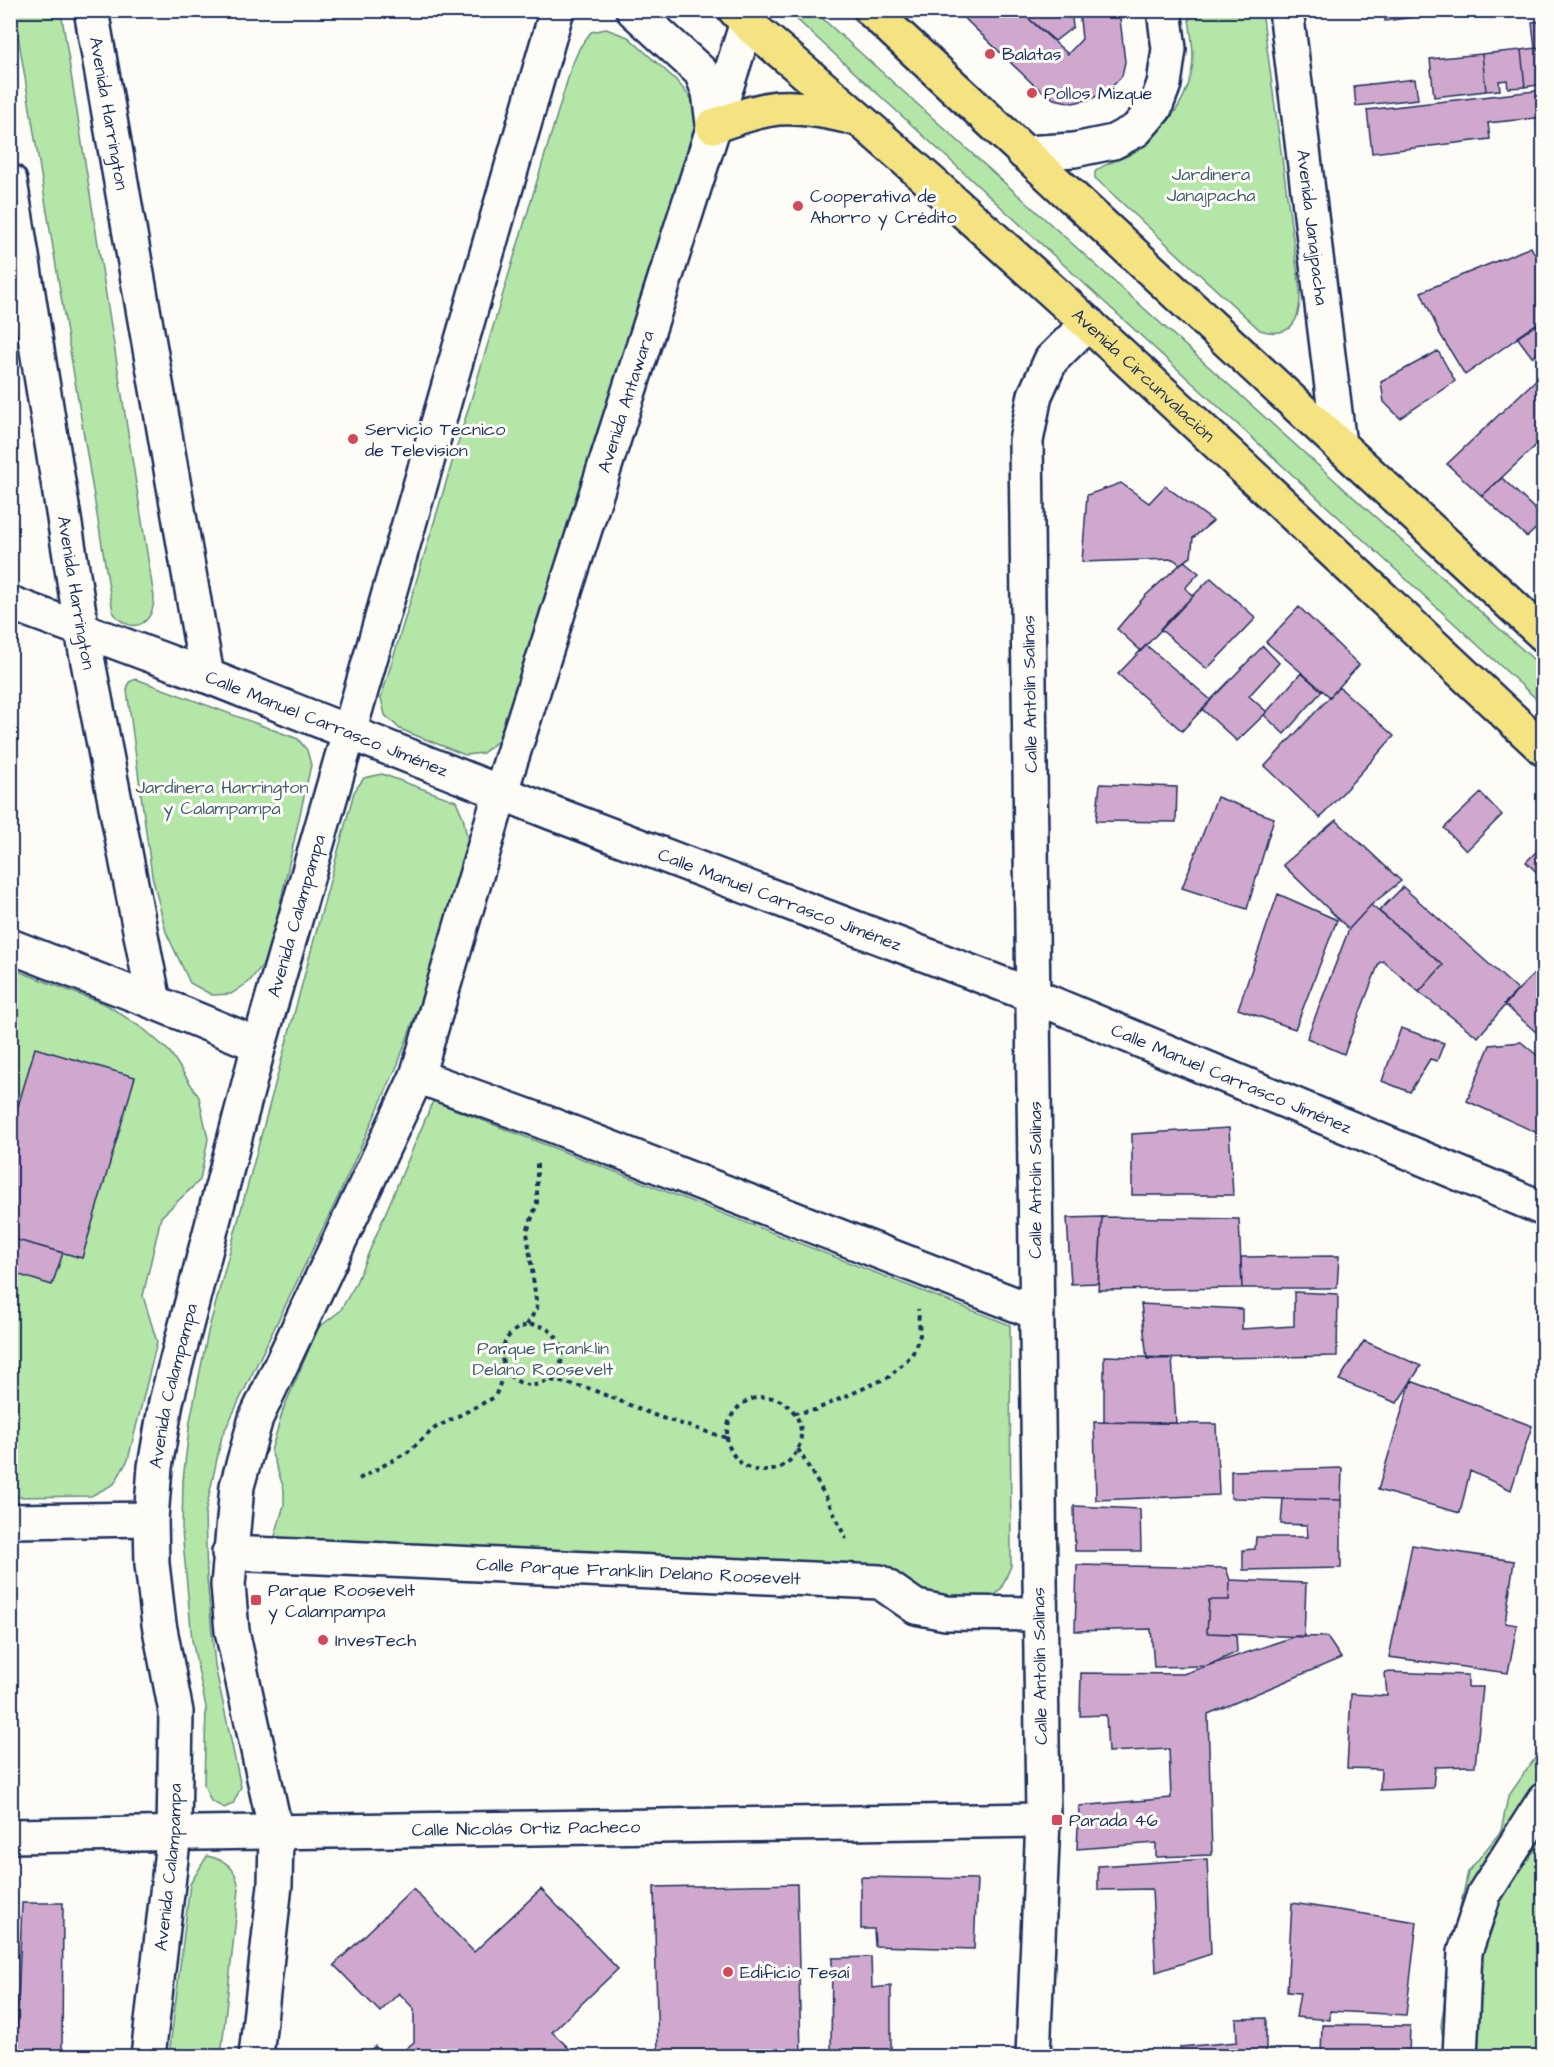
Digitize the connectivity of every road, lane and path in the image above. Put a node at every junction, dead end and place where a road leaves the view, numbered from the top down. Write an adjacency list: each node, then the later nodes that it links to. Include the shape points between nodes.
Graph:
1 (91, 10): 18 (street, Avenida Harrington)
2 (582, 10): 8 (street)
3 (633, 10): 10 (street, via 701,72 709,92)
4 (872, 10): 11 (highway)
5 (1164, 10): 11 (street, via 1170,49 1164,84 1155,108 1136,130 1113,142 1074,150)
6 (1286, 10): 14 (street, Avenida Janajpacha)
7 (745, 15): 9 (highway, Avenida Circunvalación); 10 (street, Avenida Antawara)
8 (554, 22): 19 (street)
9 (862, 120): 10 (highway, via 824,110 777,108); 13 (highway, Avenida Circunvalación)
10 (713, 126): 21 (street, Avenida Antawara)
11 (1024, 153): 14 (highway)
12 (10, 181): 16 (street, Avenida Harrington)
13 (1088, 323): 20 (highway, Avenida Circunvalación); 23 (street, Calle Antolín Salinas, via 1052,360 1035,395 1026,441)
14 (1339, 445): 17 (highway)
15 (10, 603): 16 (street, Calle Manuel Carrasco Jiménez)
16 (82, 631): 18 (street, Calle Manuel Carrasco Jiménez); 24 (street, Avenida Harrington)
17 (1544, 635)
18 (207, 676): 19 (street, Calle Manuel Carrasco Jiménez)
19 (350, 732): 21 (street, Calle Manuel Carrasco Jiménez); 25 (street, Avenida Calampampa)
20 (1544, 750)
21 (501, 791): 23 (street, Calle Manuel Carrasco Jiménez); 26 (street)
22 (10, 946): 24 (street)
23 (1034, 996): 28 (street, Calle Manuel Carrasco Jiménez); 30 (street, Calle Antolín Salinas)
24 (154, 1002): 25 (street)
25 (259, 1045): 38 (street, Avenida Calampampa, via 166,1402 154,1467)
26 (417, 1076): 27 (street); 40 (street, via 256,1418 237,1486)
27 (536, 1119): 29 (street); 31 (path, via 537,1203 528,1232 537,1308)
28 (1544, 1209)
29 (914, 1266): 30 (street); 34 (path, via 920,1335 912,1355 888,1377 815,1410)
30 (1035, 1312): 42 (street, Calle Antolín Salinas)
31 (527, 1325): 32 (path, via 505,1341); 33 (path, via 546,1328 561,1343 562,1363)
32 (505, 1369): 33 (path, via 511,1377 530,1386); 37 (path, via 495,1397 435,1428 408,1452)
33 (550, 1380): 35 (path, via 588,1388 659,1417)
34 (794, 1413): 35 (path, via 774,1398 750,1399 732,1415); 36 (path, via 800,1424)
35 (727, 1438): 36 (path, via 736,1460 758,1471 782,1466)
36 (798, 1449): 41 (path, via 826,1497)
37 (359, 1479)
38 (151, 1519): 39 (street); 45 (street, Avenida Calampampa, via 159,1624 176,1712)
39 (10, 1521)
40 (229, 1553): 41 (street, Calle Parque Franklin Delano Roosevelt); 46 (street, via 232,1631)
41 (862, 1582): 42 (street, Calle Parque Franklin Delano Roosevelt, via 880,1582 916,1607 946,1613)
42 (1039, 1614): 44 (street, Calle Antolín Salinas)
43 (1544, 1800): 51 (street, via 1484,1894 1465,1952)
44 (1043, 1820): 46 (street, Calle Nicolás Ortiz Pacheco); 50 (street, Calle Antolín Salinas)
45 (174, 1833): 46 (street, Calle Nicolás Ortiz Pacheco); 47 (street, Calle Nicolás Ortiz Pacheco); 48 (street, Avenida Calampampa)
46 (276, 1833): 49 (street, via 275,1886)
47 (10, 1836)
48 (148, 2056)
49 (256, 2056)
50 (1033, 2056)
51 (1460, 2056)

